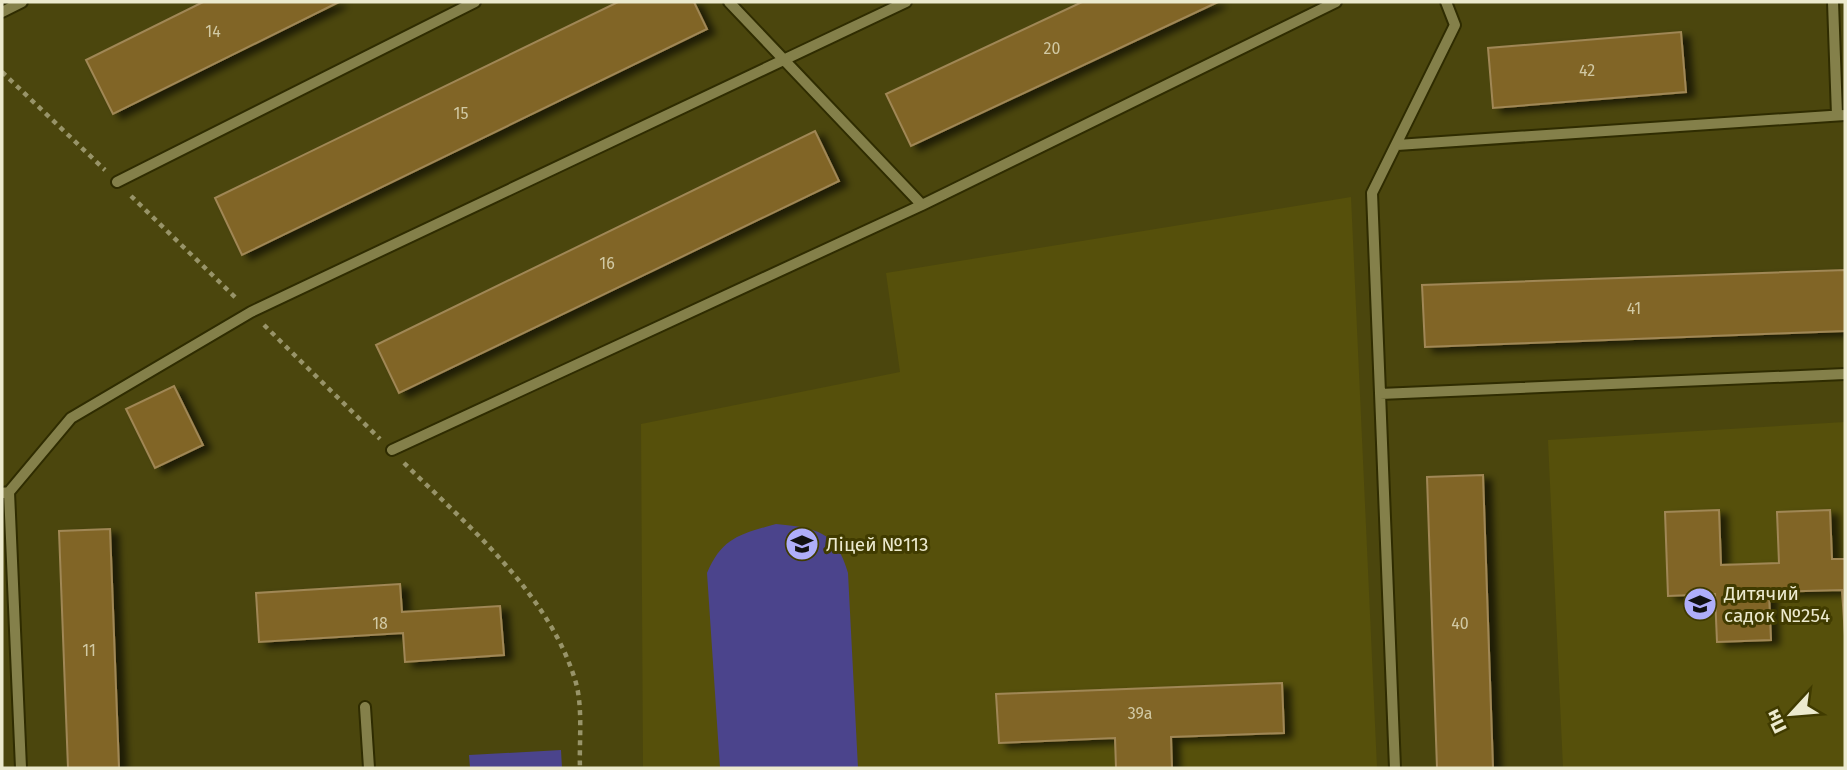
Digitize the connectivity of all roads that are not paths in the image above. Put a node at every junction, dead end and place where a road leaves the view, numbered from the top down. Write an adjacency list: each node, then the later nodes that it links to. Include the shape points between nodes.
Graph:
1 (23, 2): 8 (lane)
2 (475, 2): 12 (lane)
3 (729, 2): 9 (lane)
4 (906, 2): 9 (lane)
5 (1336, 2): 13 (lane)
6 (1446, 2): 11 (lane, via 1455,25)
7 (1833, 2): 10 (lane)
8 (2, 12)
9 (781, 59): 13 (lane); 17 (lane, via 251,312 71,418)
10 (1841, 115): 11 (lane)
11 (1398, 145): 15 (lane, via 1372,193)
12 (117, 181)
13 (922, 205): 16 (lane)
14 (1845, 374): 15 (lane)
15 (1380, 394): 21 (lane)
16 (391, 450)
17 (6, 492): 19 (lane)
18 (365, 707): 20 (lane)
19 (22, 768)
20 (369, 768)
21 (1395, 768)

